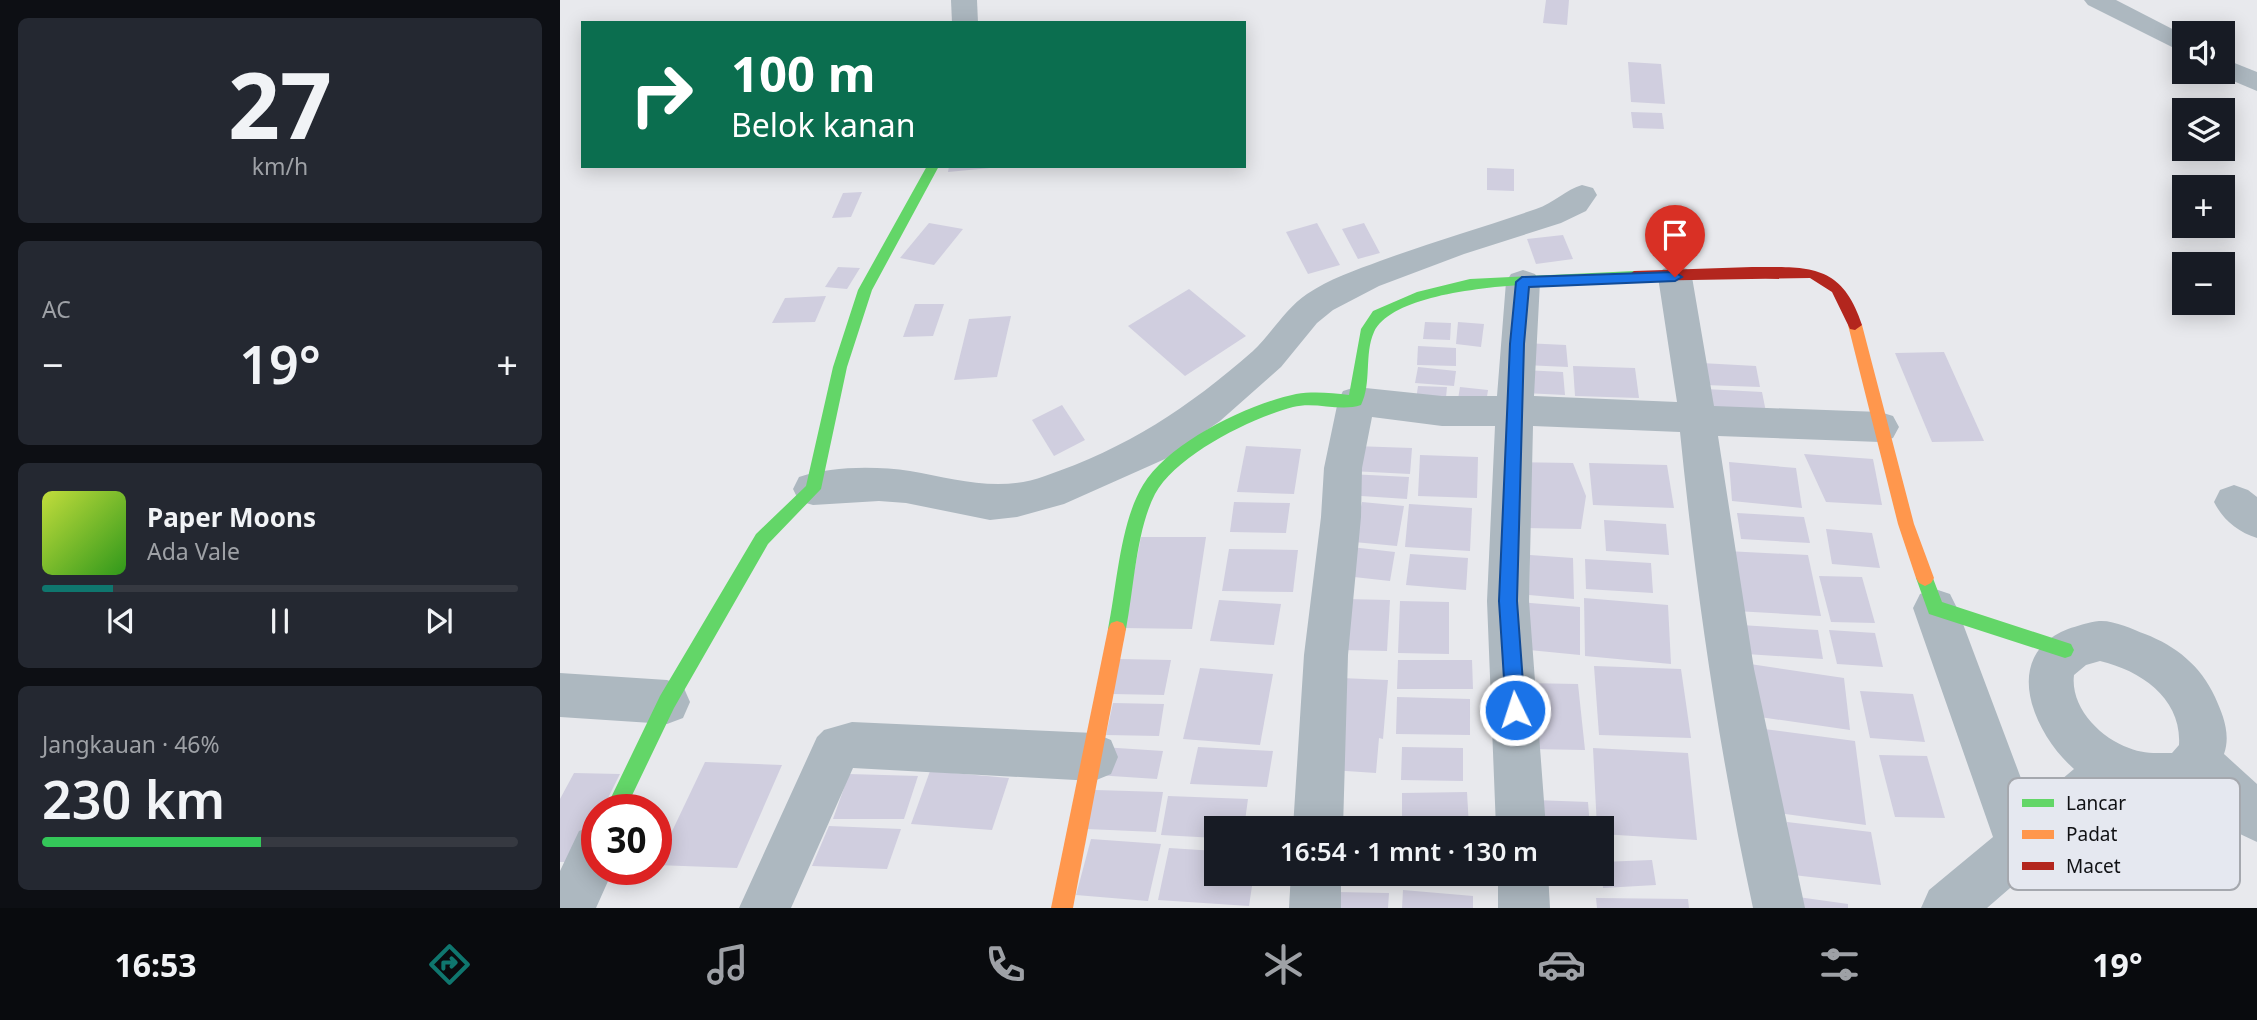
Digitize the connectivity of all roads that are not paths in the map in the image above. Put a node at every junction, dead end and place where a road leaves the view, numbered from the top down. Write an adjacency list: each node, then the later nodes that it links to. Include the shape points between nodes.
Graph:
1 (964, 0): 3 (street)
2 (2097, 0): 4 (street)
3 (965, 21)
4 (2172, 40)
5 (2235, 72): 6 (street)
6 (2257, 83)
7 (932, 168): 15 (street, via 865,290 840,368)
8 (1582, 195): 15 (street, via 1575,204 1550,216 1453,246 1338,291 1305,314 1268,358 1207,411 1151,447 1050,492 990,503 906,487)
9 (1675, 277): 10 (street); 13 (street, via 1688,338); 14 (street, via 1802,272 1828,281 1844,297 1853,318)
10 (1522, 282): 11 (street, via 1470,284 1422,295 1378,314 1366,333); 12 (street)
11 (1356, 401): 12 (street, via 1442,411); 20 (street, via 1296,400 1261,410 1199,445 1151,485 1140,514); 30 (street, via 1343,468 1326,655)
12 (1515, 410): 13 (street); 31 (street, via 1508,601)
13 (1696, 418): 14 (street); 42 (street, via 1742,725)
14 (1880, 427): 16 (street)
15 (813, 489): 19 (street, via 762,538)
16 (1934, 608): 17 (street); 29 (street)
17 (2065, 650): 21 (street, via 2100,641 2122,645 2166,669 2184,686 2205,727 2205,747); 22 (street, via 2053,664 2049,683 2055,706 2068,729)
18 (560, 695): 19 (street)
19 (667, 702): 27 (street)
20 (1094, 757): 38 (street, via 841,747); 39 (street)
21 (2197, 762): 25 (street, via 2183,774); 26 (street)
22 (2114, 767): 23 (street); 24 (street)
23 (2101, 778)
24 (2155, 778)
25 (2167, 778)
26 (2214, 778)
27 (623, 794)
28 (2240, 801): 32 (street)
29 (2008, 811)
30 (1319, 816)
31 (1520, 816)
32 (2257, 817)
33 (2008, 855): 43 (street)
34 (581, 883): 37 (street)
35 (1316, 886): 40 (street)
36 (1523, 886): 41 (street)
37 (569, 908)
38 (765, 908)
39 (1062, 908)
40 (1315, 908)
41 (1524, 908)
42 (1779, 908)
43 (1947, 908)

